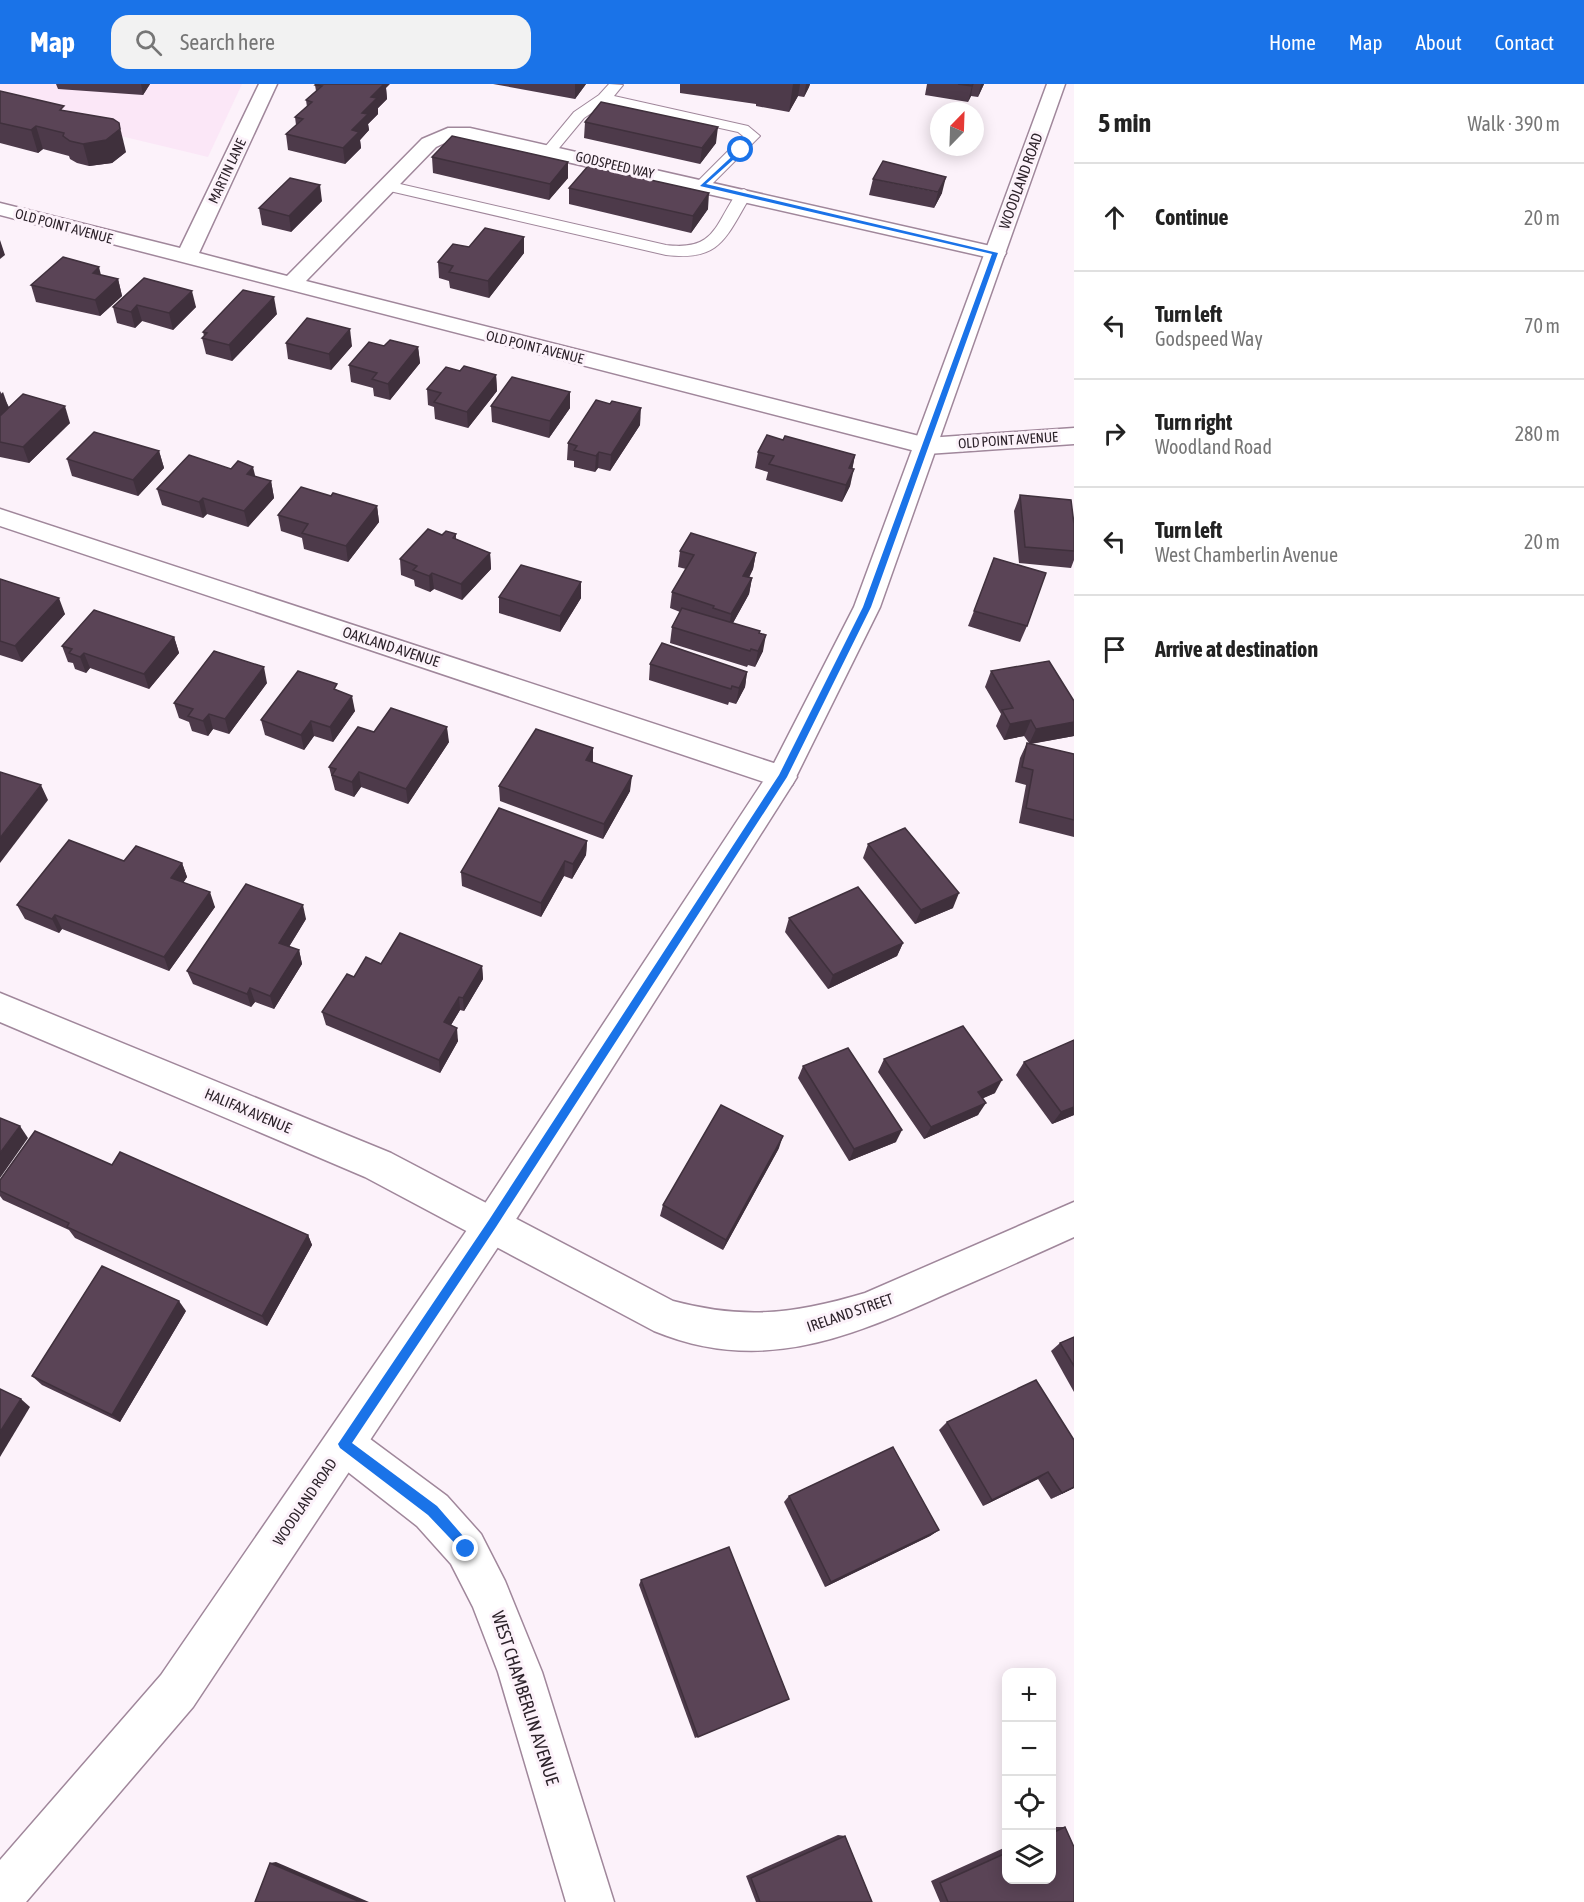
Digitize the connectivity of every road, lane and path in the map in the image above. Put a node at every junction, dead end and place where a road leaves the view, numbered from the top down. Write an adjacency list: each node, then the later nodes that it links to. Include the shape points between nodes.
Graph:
1 (268, 84): 11 (street, MARTIN LANE)
2 (616, 84): 4 (lane)
3 (1056, 84): 10 (street, WOODLAND ROAD)
4 (604, 98): 5 (lane, via 579,115); 6 (lane, via 744,129 752,136)
5 (550, 150): 6 (street, GODSPEED WAY); 7 (street, GODSPEED WAY, via 470,134 448,134 429,143)
6 (702, 185): 8 (street, GODSPEED WAY)
7 (387, 186): 8 (lane, via 690,253 713,244); 12 (street, GODSPEED WAY)
8 (744, 194): 10 (street, GODSPEED WAY)
9 (0, 209): 11 (street, OLD POINT AVENUE)
10 (995, 253): 14 (street, WOODLAND ROAD)
11 (186, 258): 12 (street, OLD POINT AVENUE)
12 (290, 285): 14 (street, OLD POINT AVENUE)
13 (1074, 436): 14 (street, OLD POINT AVENUE)
14 (927, 446): 16 (street, WOODLAND ROAD, via 867,607)
15 (0, 517): 16 (street, OAKLAND AVENUE)
16 (782, 777): 19 (street, WOODLAND ROAD)
17 (0, 1007): 19 (street, HALIFAX AVENUE, via 378,1165)
18 (1074, 1219): 19 (street, IRELAND STREET, via 868,1310 805,1329 741,1334 667,1317)
19 (493, 1223): 20 (street, WOODLAND ROAD)
20 (344, 1444): 21 (street, WOODLAND ROAD, via 177,1691); 22 (street, WEST CHAMBERLIN AVENUE, via 432,1511 466,1549 490,1596 520,1672)
21 (0, 1896)
22 (590, 1902)

